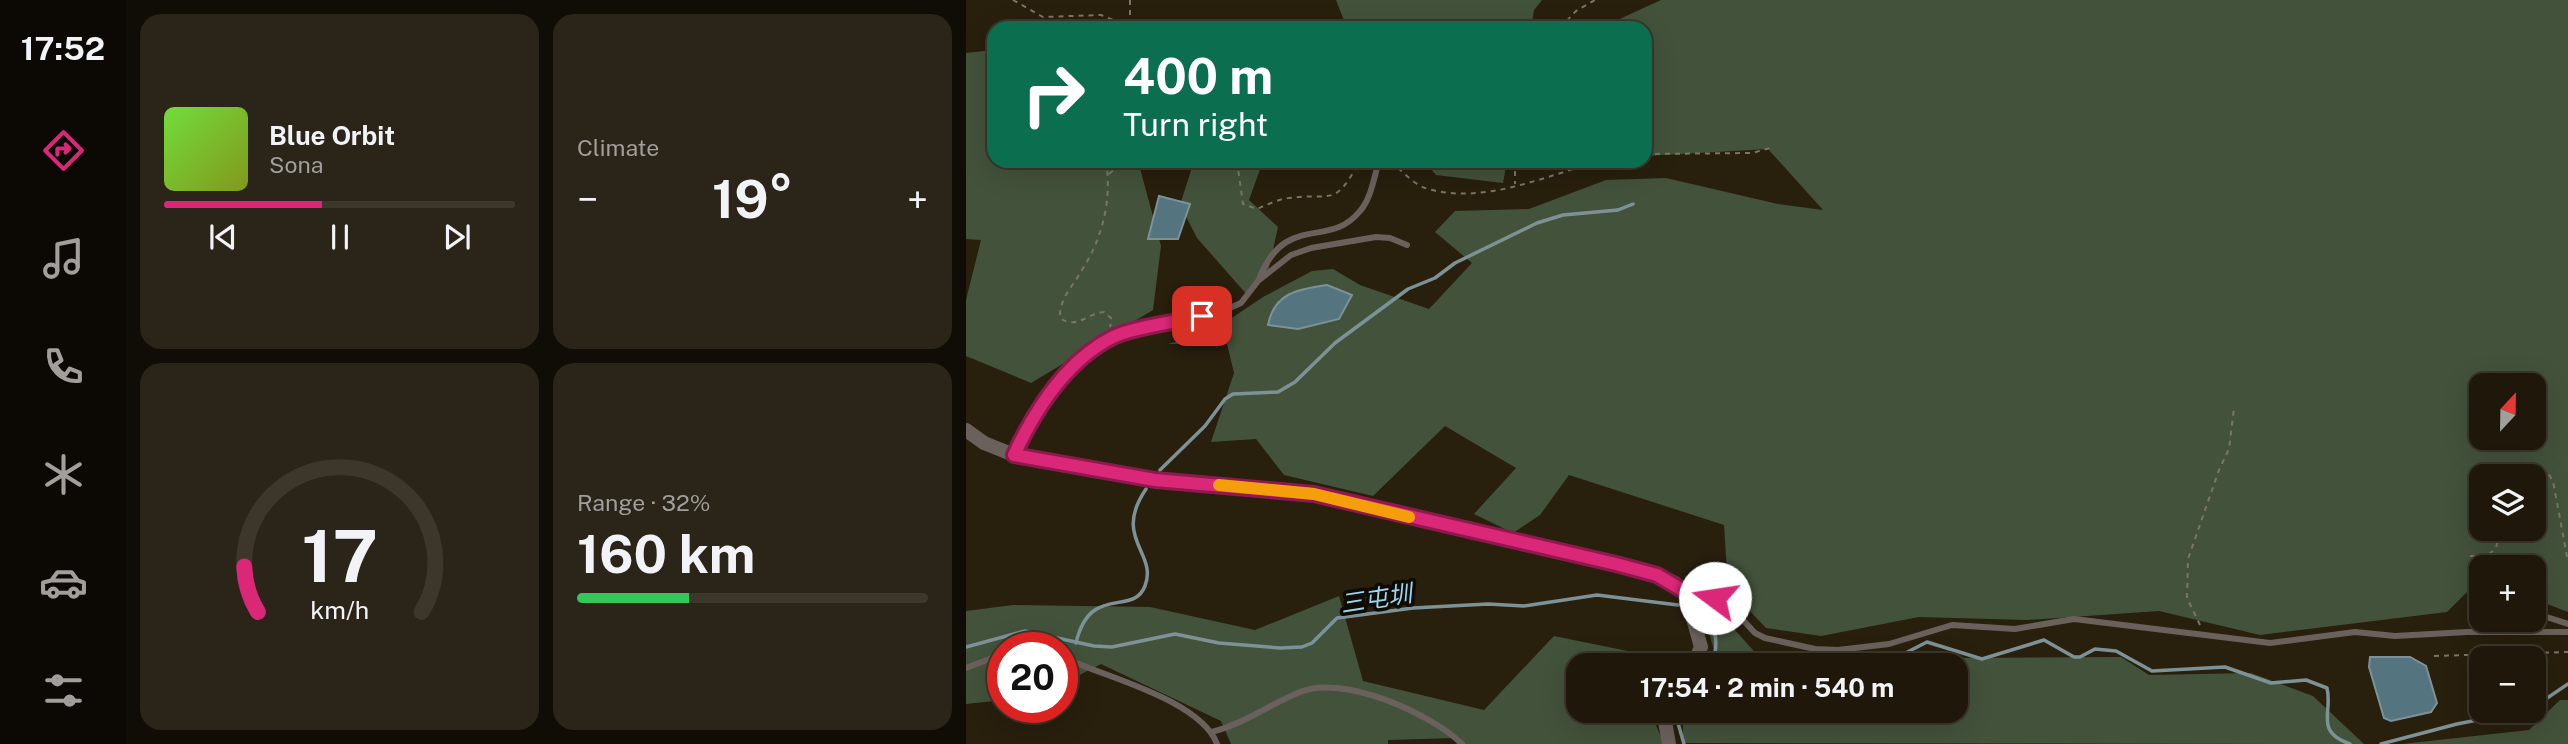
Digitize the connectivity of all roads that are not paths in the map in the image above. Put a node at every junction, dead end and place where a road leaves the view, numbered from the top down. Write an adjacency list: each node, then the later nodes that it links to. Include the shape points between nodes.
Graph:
1 (1377, 168): 3 (lane, via 1363,209 1356,216 1335,228 1292,237 1276,250)
2 (1407, 245): 3 (lane, via 1376,237 1311,248 1291,255)
3 (1258, 281): 5 (lane, via 1241,303 1223,312 1115,336 1092,349 1043,404)
4 (966, 430): 5 (street)
5 (1014, 455): 6 (street, via 1155,480 1314,494 1616,564 1657,575)
6 (1684, 591): 9 (lane, via 1715,598 1733,608 1765,638 1815,649 1889,644 1952,625 2015,629 2074,619 2270,643 2355,632 2395,636); 10 (street, via 1699,635)
7 (2546, 617): 8 (lane)
8 (2568, 624)
9 (2568, 632)
10 (1698, 653)
11 (987, 660): 13 (lane)
12 (1078, 666): 15 (lane, via 1168,702)
13 (966, 668)
14 (1665, 723): 18 (street)
15 (1212, 732): 16 (lane); 17 (lane, via 1255,718 1300,692 1320,687 1367,694 1408,710)
16 (1217, 744)
17 (1462, 744)
18 (1669, 744)

